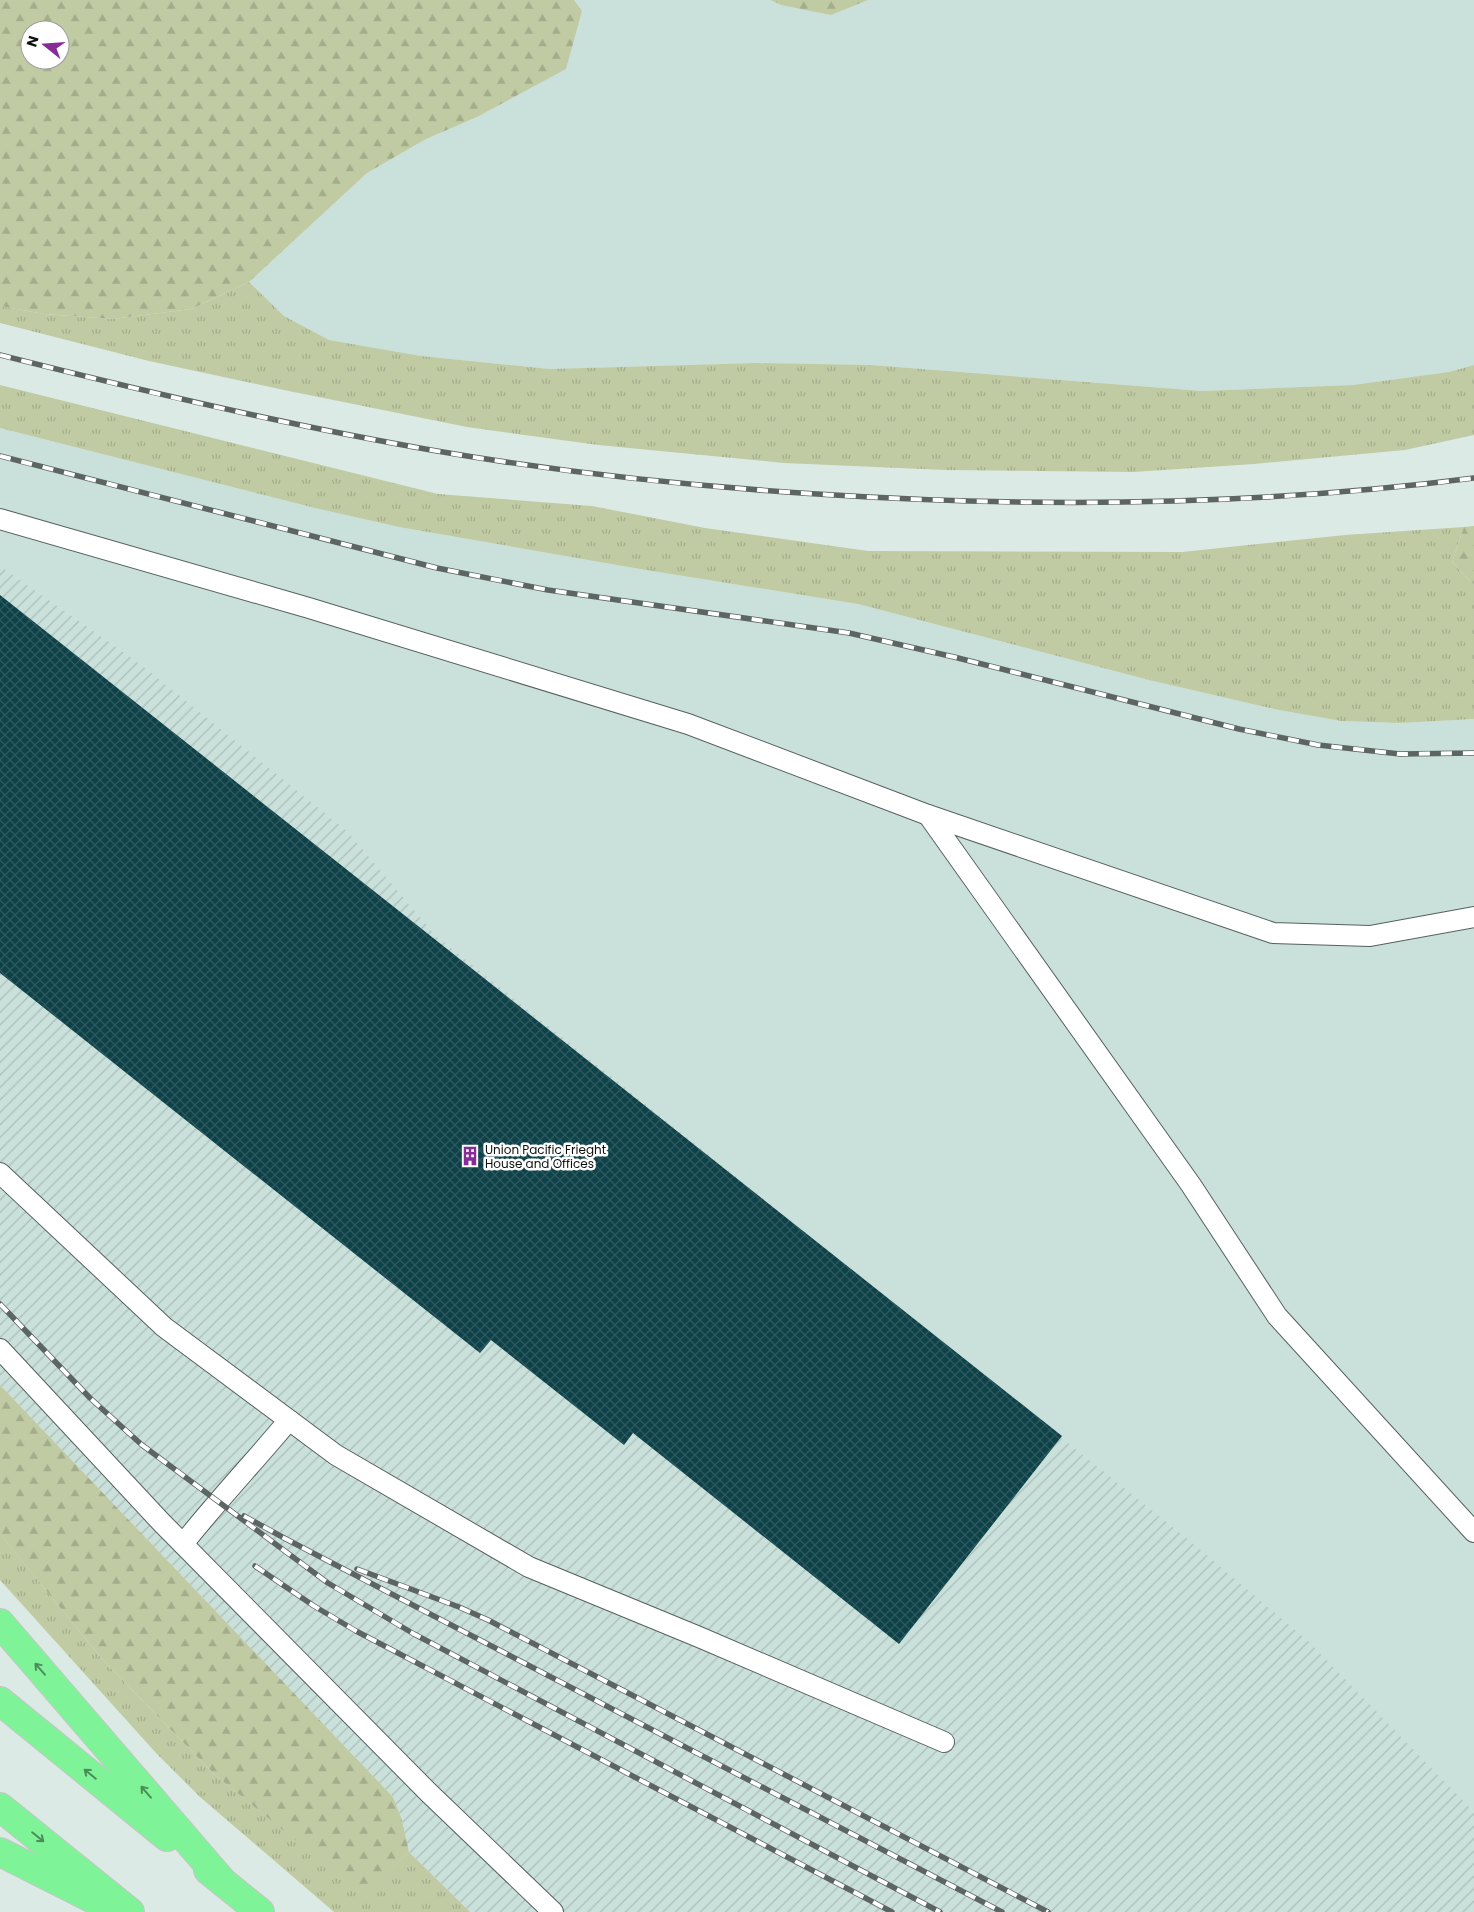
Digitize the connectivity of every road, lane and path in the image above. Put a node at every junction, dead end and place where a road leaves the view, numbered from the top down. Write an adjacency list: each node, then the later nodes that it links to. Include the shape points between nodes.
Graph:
1 (0, 519): 2 (lane, via 309,608 688,724)
2 (928, 815): 3 (lane, via 1273,933 1370,936); 7 (lane, via 1191,1184 1277,1316)
3 (1474, 917)
4 (0, 1173): 6 (lane, via 164,1327)
5 (0, 1349): 8 (lane)
6 (289, 1420): 8 (lane); 11 (lane, via 336,1455 529,1567)
7 (1474, 1532)
8 (183, 1544): 18 (lane, via 428,1792)
9 (0, 1623): 14 (highway, one-way to 9)
10 (0, 1701): 14 (highway, one-way to 10)
11 (944, 1742)
12 (0, 1807): 16 (highway, one-way to 16)
13 (0, 1852): 15 (highway)
14 (223, 1882): 17 (highway)
15 (118, 1912)
16 (130, 1912)
17 (260, 1912)
18 (553, 1912)

